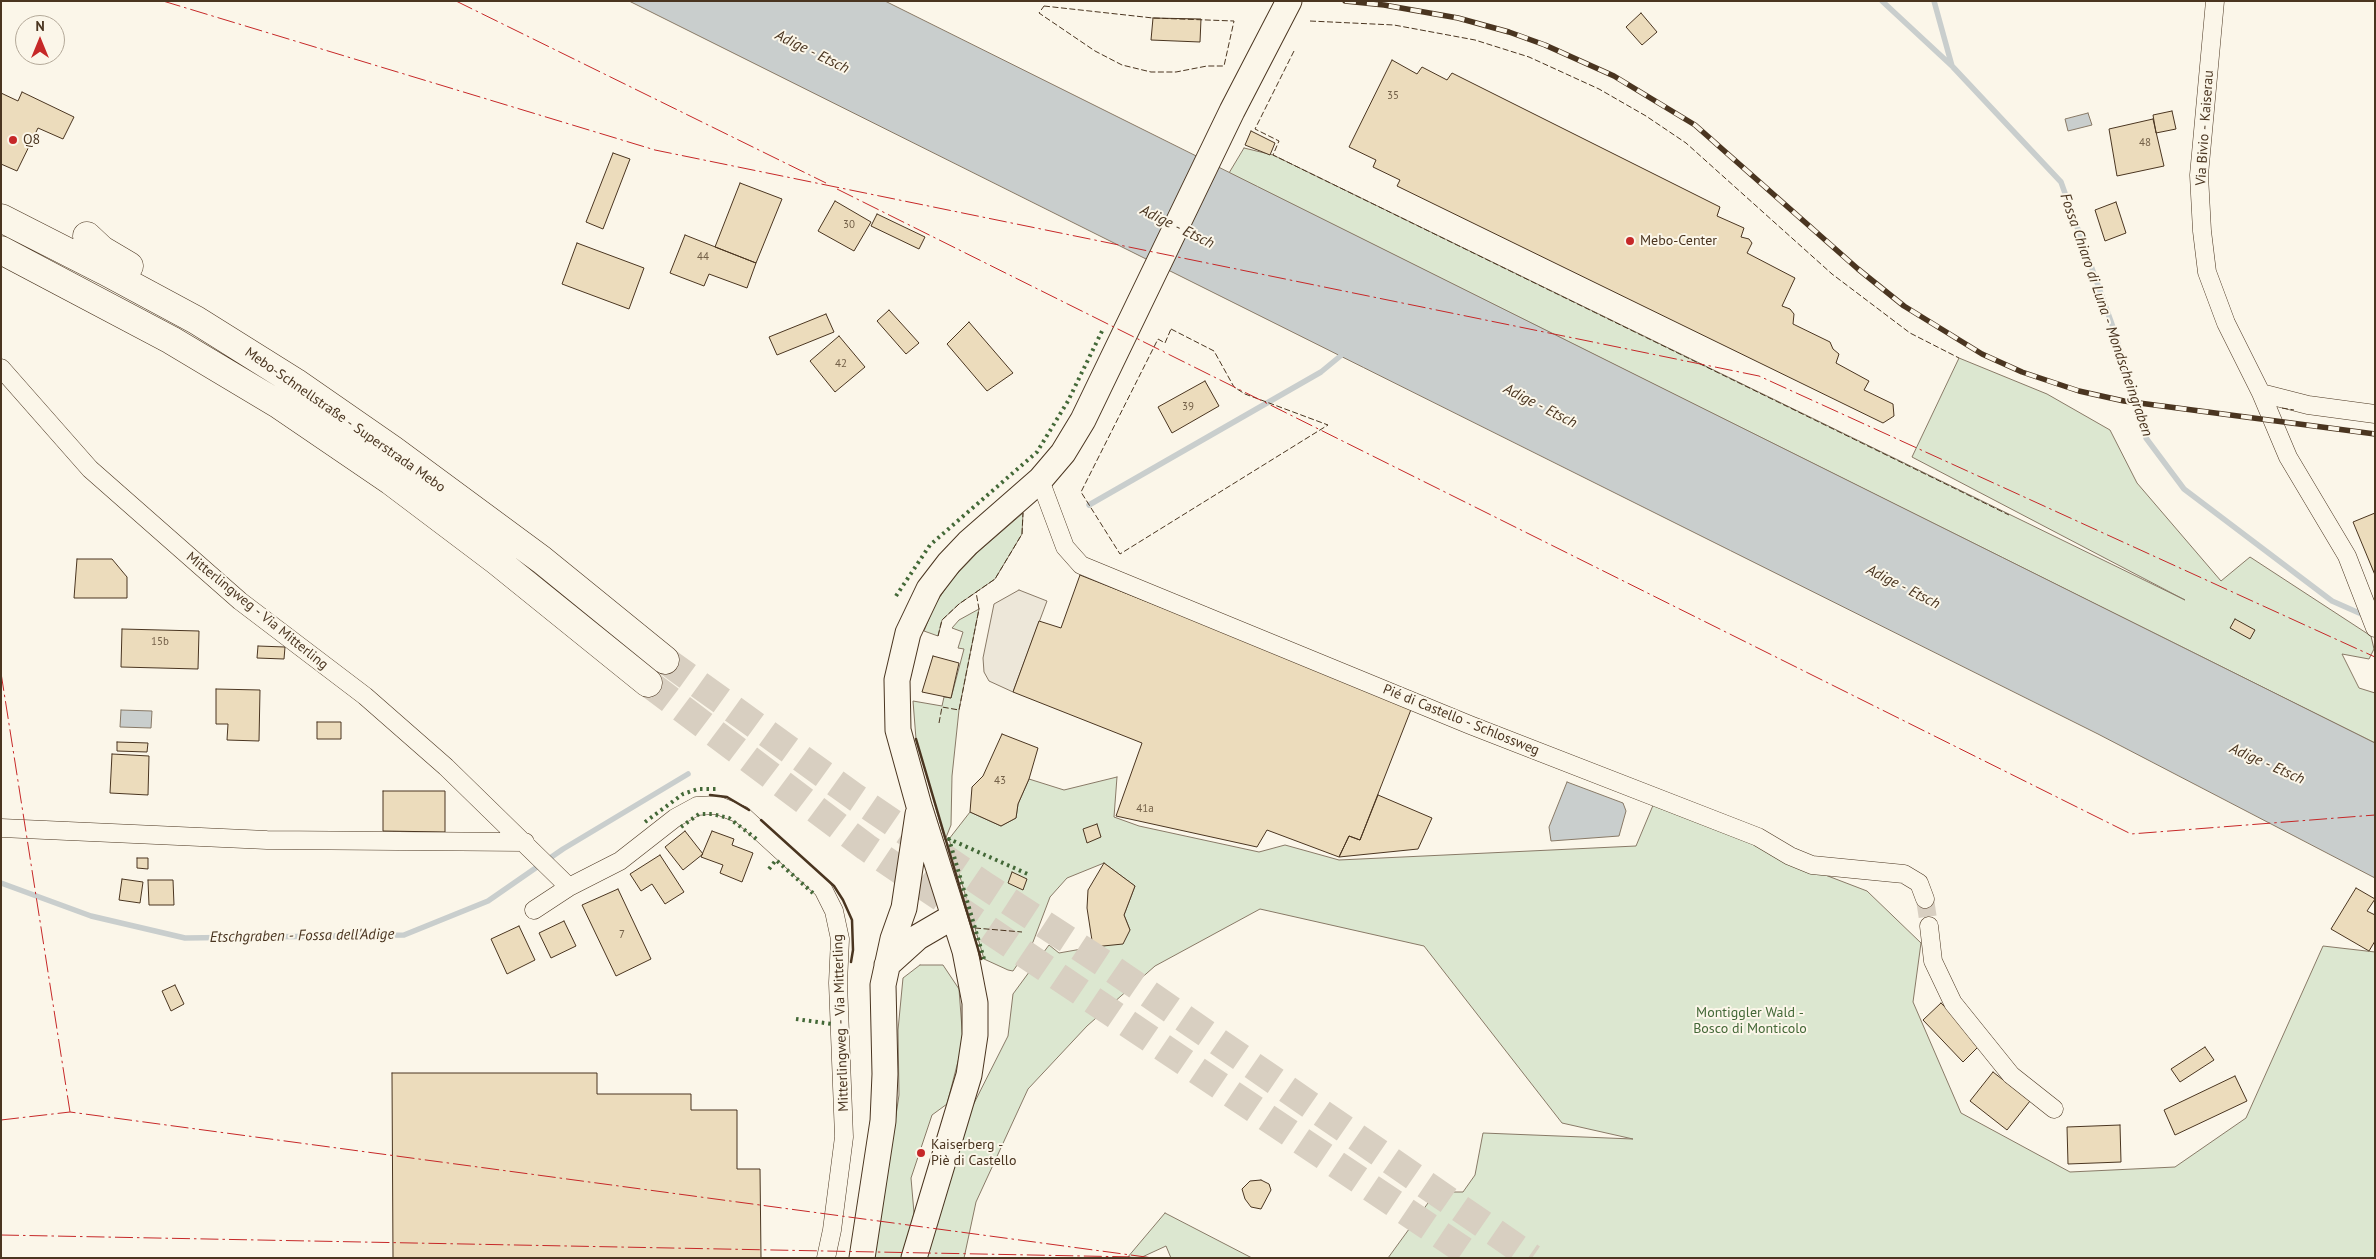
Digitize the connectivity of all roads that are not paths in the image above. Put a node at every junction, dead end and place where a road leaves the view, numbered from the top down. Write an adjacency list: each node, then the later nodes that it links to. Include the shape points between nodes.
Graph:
1 (1289, 1): 10 (main road, via 1232,111 1083,420 1063,453)
2 (2215, 1): 8 (street, Via Bivio - Kaiserau, via 2199,175 2206,272 2226,323)
3 (1, 218): 7 (highway, Mebo-Schnellstraße - Superstrada Mebo, via 196,320)
4 (87, 236): 7 (highway, via 119,260 180,291 266,343)
5 (1, 250): 13 (highway, Mebo-Schnellstraße - Superstrada Mebo, via 171,340 278,404 399,486)
6 (1, 368): 16 (street, Mitterlingweg - Via Mitterling, via 98,476 240,601 365,696 446,767)
7 (295, 382): 12 (highway, Mebo-Schnellstraße - Superstrada Mebo, via 542,560)
8 (2260, 393): 9 (street, via 2308,405); 11 (street, Via Bivio - Kaiserau, via 2288,457 2334,532)
9 (2375, 414)
10 (1040, 480): 14 (main road, via 968,543 949,564 929,588 908,633 897,680 898,730); 19 (street, Pié di Castello - Schlossweg, via 1065,547 1081,565 1470,725 1758,838 1812,865 1904,874 1919,883)
11 (2375, 628)
12 (665, 660)
13 (648, 684)
14 (919, 806): 18 (main road); 20 (main road)
15 (1, 828): 16 (street)
16 (530, 848): 17 (street, Mitterlingweg - Via Mitterling)
17 (569, 887): 21 (street, Mitterlingweg - Via Mitterling); 28 (street, Mitterlingweg - Via Mitterling, via 620,861 682,814 697,806 717,805 742,815 823,889 834,911 840,939 838,982 844,1137)
18 (945, 889): 20 (main road); 22 (main road)
19 (1925, 900)
20 (904, 908): 26 (main road)
21 (534, 910)
22 (954, 916): 24 (main road); 25 (main road)
23 (1929, 926): 27 (street, via 1934,961 1953,1003 2011,1075)
24 (918, 937): 25 (main road); 26 (main road)
25 (964, 951): 30 (main road, via 975,1003 975,1035 969,1074)
26 (887, 965): 29 (main road, via 883,993 883,1121)
27 (2054, 1110)
28 (826, 1258)
29 (862, 1258)
30 (914, 1258)

